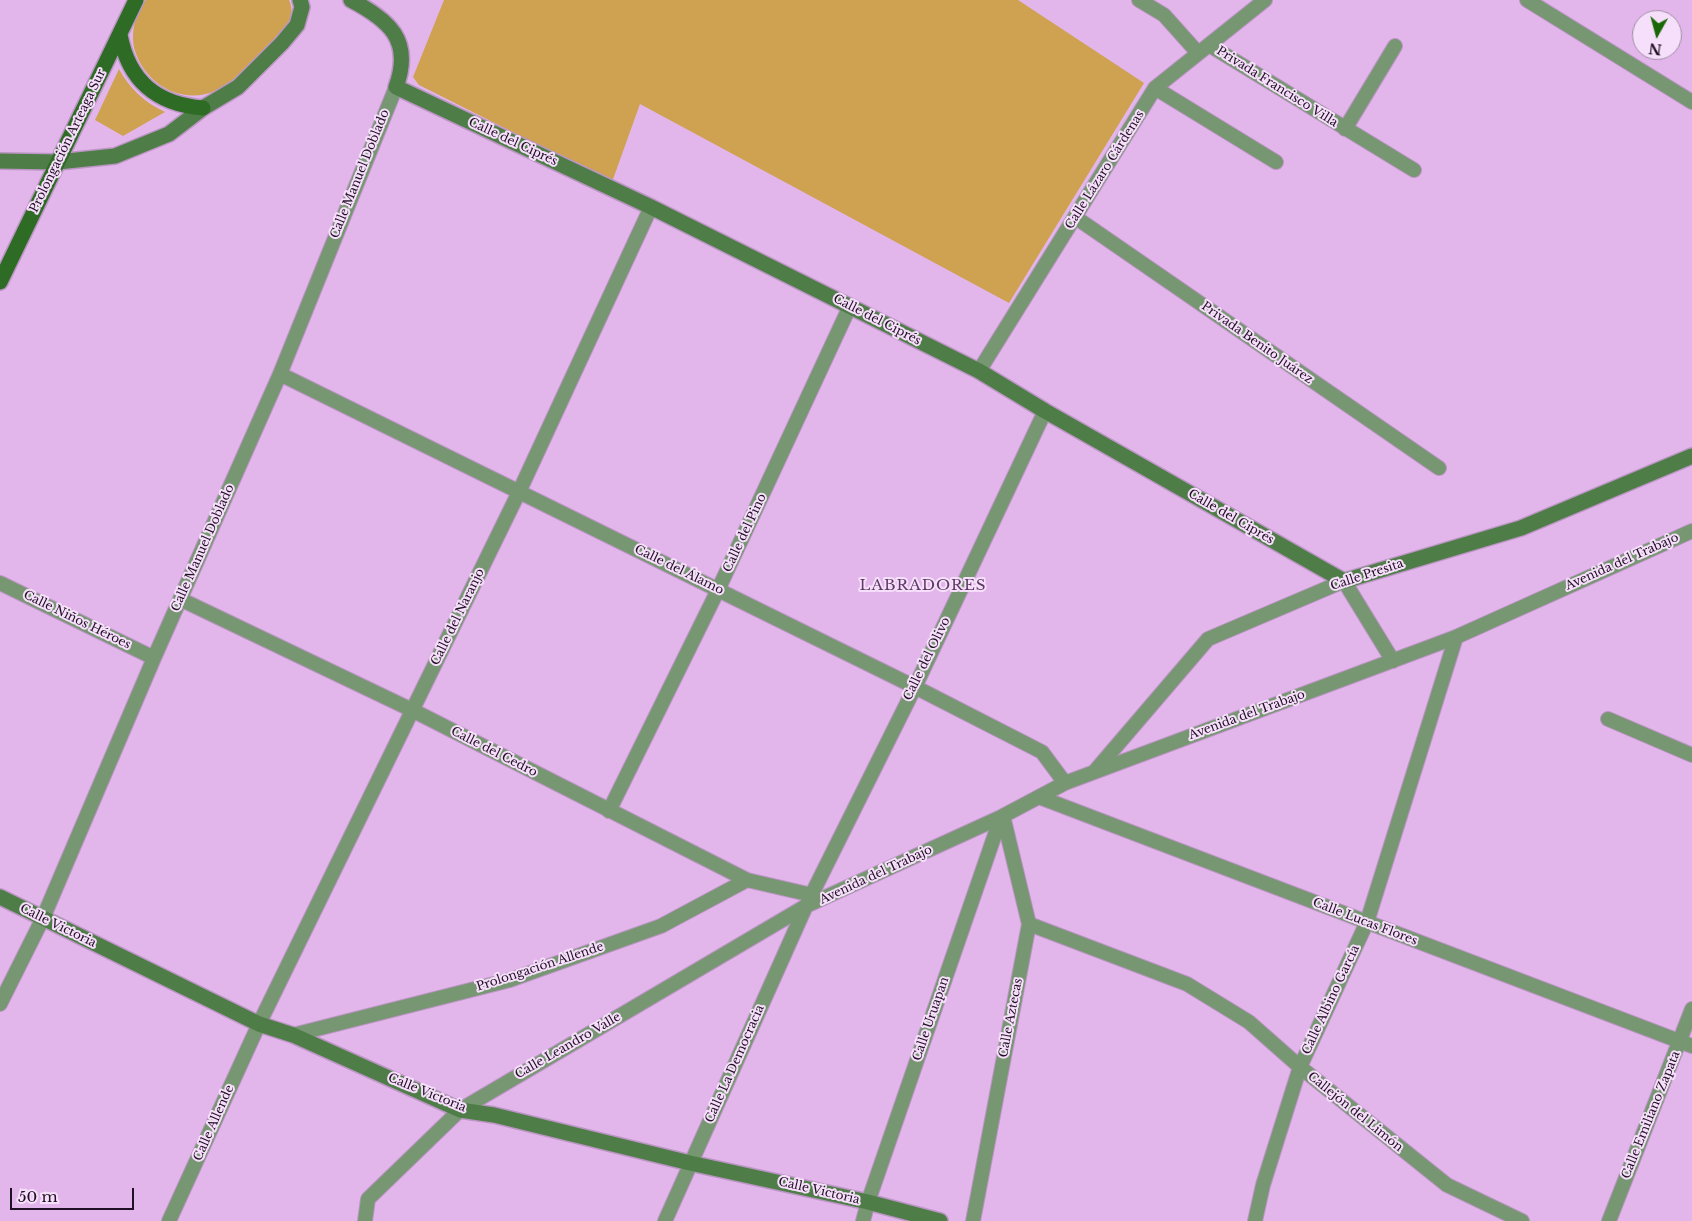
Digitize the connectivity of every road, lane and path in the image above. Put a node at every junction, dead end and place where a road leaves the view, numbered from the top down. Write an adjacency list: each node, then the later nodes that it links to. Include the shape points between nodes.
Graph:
1 (136, 0): 9 (main road, Prolongación Arteaga Sur)
2 (300, 0): 15 (street, via 302,7 296,25 282,42 238,87)
3 (351, 0): 12 (street, via 380,17 398,41 401,64)
4 (1140, 0): 8 (street)
5 (1157, 0): 8 (street)
6 (1265, 0): 11 (street, Calle Lázaro Cárdenas)
7 (1527, 0): 14 (street)
8 (1164, 16): 11 (street, Privada Francisco Villa)
9 (120, 35): 15 (main road, via 123,52 141,82 169,102); 18 (main road, Prolongación Arteaga Sur)
10 (1395, 46): 16 (street, Privada Francisco Villa)
11 (1204, 49): 13 (street, Calle Lázaro Cárdenas); 16 (street, Privada Francisco Villa)
12 (396, 87): 21 (street, Calle del Ciprés); 26 (street, Calle Manuel Doblado)
13 (1155, 88): 19 (street); 22 (street, Calle Lázaro Cárdenas)
14 (1692, 102)
15 (203, 108): 18 (street, via 169,134 115,156)
16 (1345, 129): 20 (street, Privada Francisco Villa)
17 (0, 161): 18 (street)
18 (58, 162): 23 (main road, Prolongación Arteaga Sur)
19 (1276, 162)
20 (1414, 170)
21 (651, 207): 24 (street, Calle del Ciprés); 30 (street, Calle del Naranjo)
22 (1075, 217): 25 (street, Calle Lázaro Cárdenas); 29 (street, Privada Benito Juárez)
23 (0, 282)
24 (850, 306): 25 (street, Calle del Ciprés); 34 (street, Calle del Pino)
25 (980, 371): 27 (street, Calle del Ciprés)
26 (280, 374): 30 (street, Calle del Álamo); 35 (street, Calle Manuel Doblado)
27 (1045, 411): 32 (street, Calle del Ciprés); 39 (street, Calle del Olivo)
28 (1692, 456): 32 (street, Calle Presita, via 1522,528)
29 (1439, 468)
30 (519, 492): 34 (street, Calle del Álamo); 40 (street, Calle del Naranjo)
31 (1692, 531): 36 (street, Avenida del Trabajo)
32 (1344, 581): 38 (street); 43 (street, Calle Presita, via 1208,638)
33 (0, 583): 37 (street, Calle Niños Héroes)
34 (718, 590): 39 (street, Calle del Álamo); 46 (street, Calle del Pino)
35 (180, 598): 37 (street, Calle Manuel Doblado); 40 (street, Calle del Cedro)
36 (1456, 637): 38 (street, Avenida del Trabajo); 52 (street, Calle Albino García)
37 (154, 658): 51 (street, Calle Manuel Doblado)
38 (1393, 661): 43 (street, Avenida del Trabajo)
39 (914, 686): 44 (street, Calle del Álamo, via 1042,752); 50 (street, Calle del Olivo)
40 (412, 710): 46 (street, Calle del Cedro); 56 (street, Calle del Naranjo)
41 (1608, 719): 42 (street)
42 (1692, 755)
43 (1095, 772): 44 (street, Avenida del Trabajo)
44 (1065, 782): 45 (street, Avenida del Trabajo)
45 (1039, 797): 47 (street, Avenida del Trabajo); 52 (street, Calle Lucas Flores)
46 (609, 811): 48 (street, Calle del Cedro)
47 (1002, 817): 50 (street, Avenida del Trabajo); 53 (street, Calle Aztecas); 62 (street, Calle Uruapan)
48 (747, 880): 50 (street, Calle del Cedro); 57 (street, Prolongación Allende, via 661,926 510,980)
49 (0, 896): 51 (street, Calle Victoria)
50 (809, 901): 60 (street, Calle Leandro Valle); 61 (street, Calle La Democracia)
51 (43, 918): 54 (street, Calle Manuel Doblado); 56 (street, Calle Victoria)
52 (1366, 922): 58 (street, Calle Lucas Flores); 59 (street, Calle Albino García)
53 (1030, 924): 59 (street, Callejón del Limón, via 1187,984 1249,1022); 68 (street, Calle Aztecas)
54 (0, 1004)
55 (1692, 1009): 58 (street, Calle Emiliano Zapata)
56 (258, 1024): 57 (street, Calle Victoria); 63 (street, Calle Allende)
57 (293, 1035): 60 (street, Calle Victoria)
58 (1686, 1044): 71 (street, Calle Emiliano Zapata)
59 (1300, 1068): 69 (street, Calle Albino García); 70 (street, Callejón del Limón, via 1447,1185)
60 (460, 1110): 61 (street, Calle Victoria, via 494,1115); 64 (street, Calle Leandro Valle, via 368,1199)
61 (690, 1163): 62 (street, Calle Victoria); 65 (street, Calle La Democracia)
62 (868, 1202): 66 (street, Calle Uruapan); 67 (street, Calle Victoria)
63 (169, 1221)
64 (365, 1221)
65 (665, 1221)
66 (863, 1221)
67 (940, 1221)
68 (973, 1221)
69 (1255, 1221)
70 (1522, 1221)
71 (1609, 1221)

